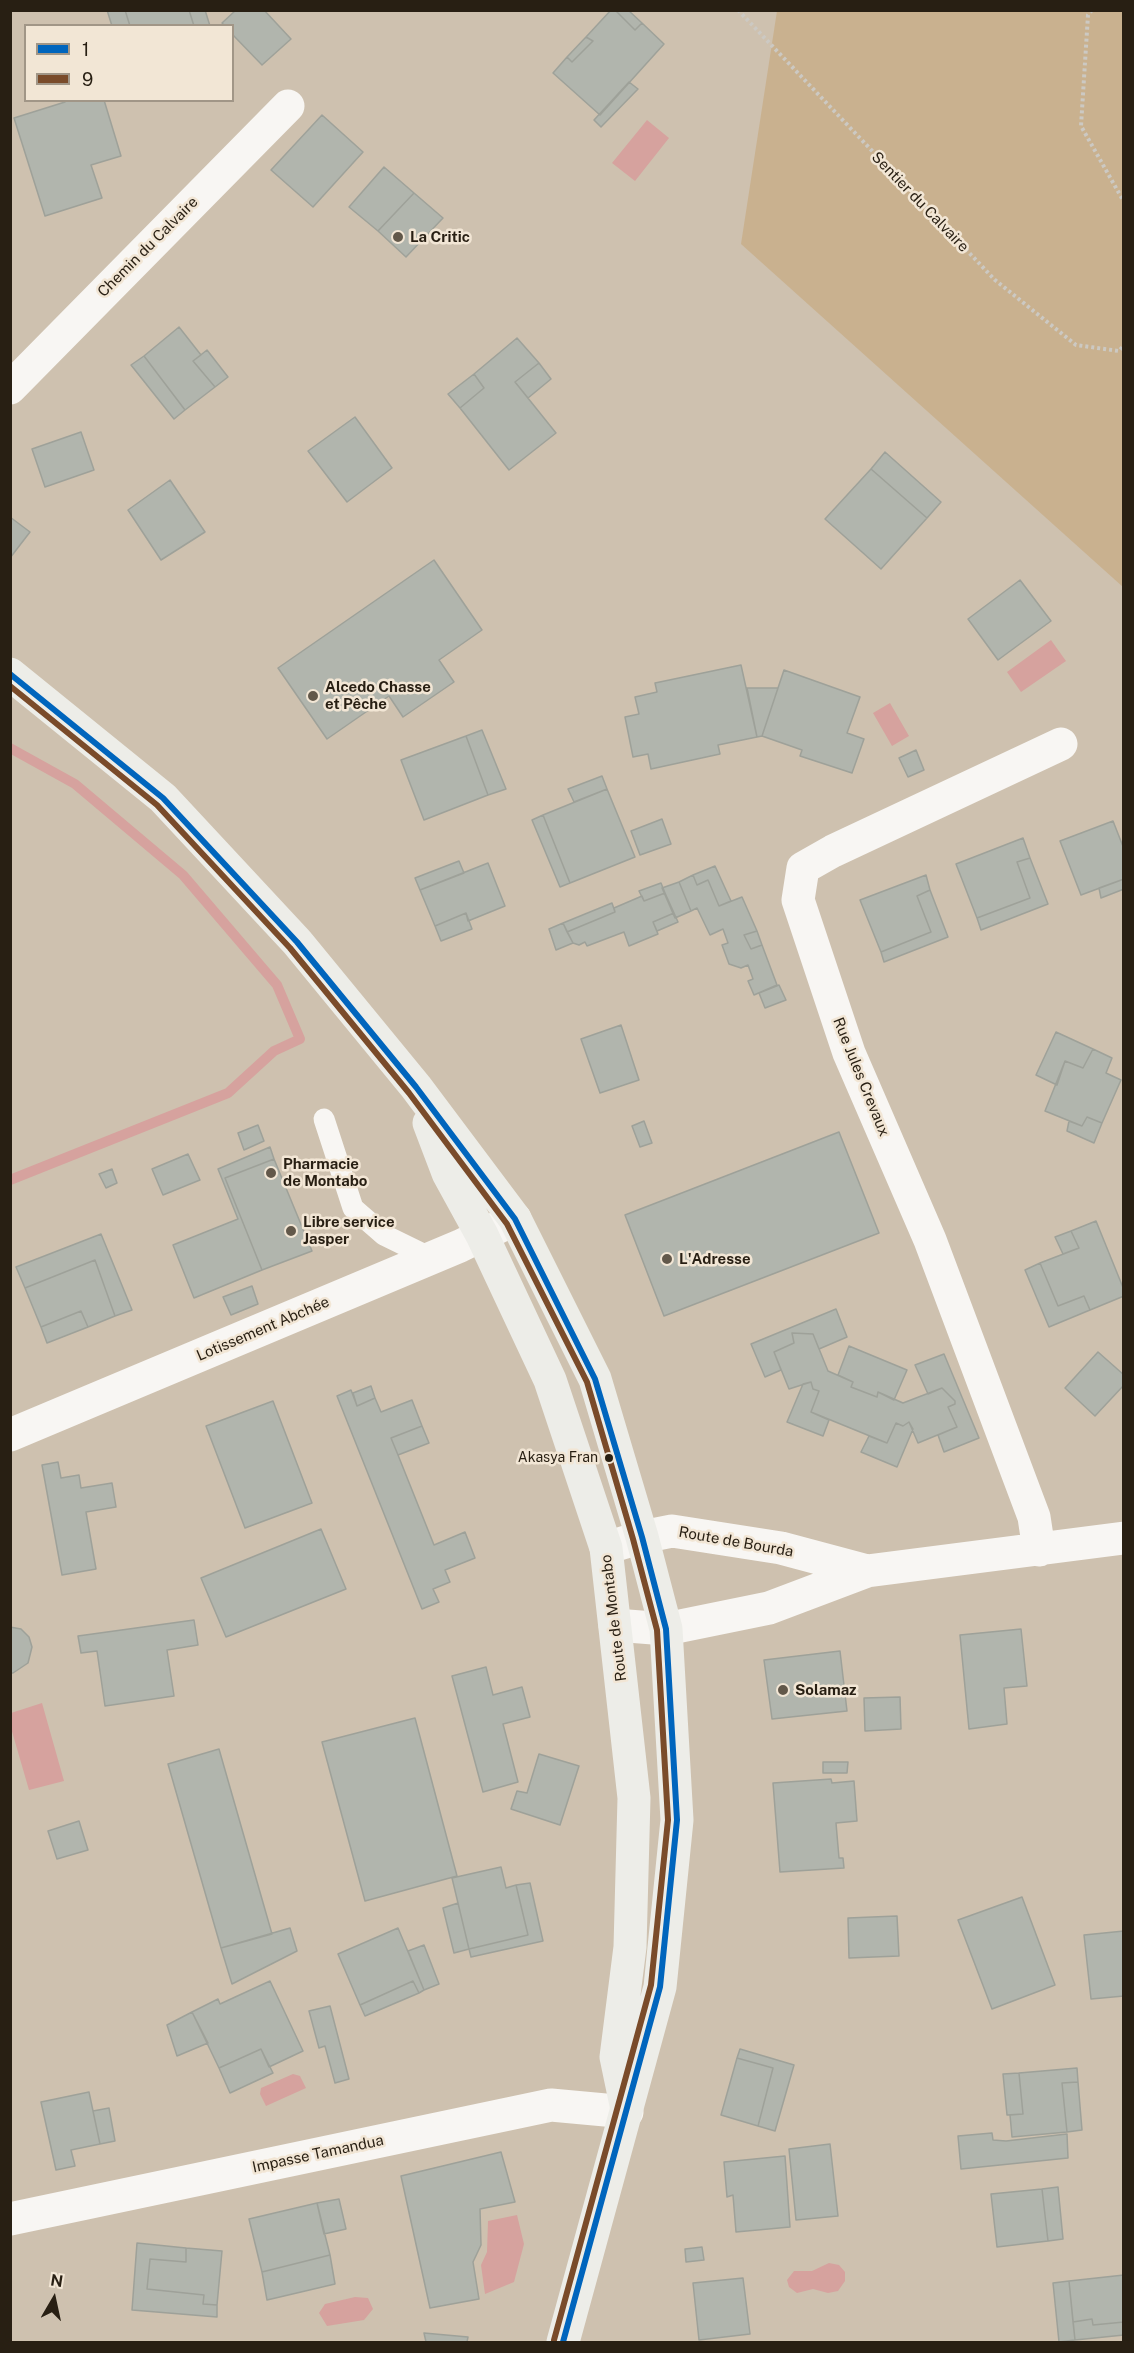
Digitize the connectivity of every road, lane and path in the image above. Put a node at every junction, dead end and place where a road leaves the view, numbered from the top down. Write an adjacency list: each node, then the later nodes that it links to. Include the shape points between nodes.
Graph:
1 (738, 10): 5 (path, Sentier du Calvaire, via 995,280 1076,345 1119,351)
2 (1092, 10): 4 (path, via 1088,15 1081,126)
3 (288, 106): 6 (street, Chemin du Calvaire)
4 (1124, 202)
5 (1124, 345)
6 (10, 388)
7 (10, 674): 9 (main road, Route de Montabo, via 163,798 297,942)
8 (1061, 744): 18 (street, Rue Jules Crevaux, via 833,850 803,868 798,900 849,1053 930,1240 1030,1506)
9 (416, 1087): 11 (main road, Route de Montabo); 12 (main road, Route de Montabo, via 448,1173)
10 (324, 1119): 13 (lane, via 352,1208 384,1235)
11 (515, 1219): 12 (street, Lotissement Abchée); 15 (main road, Route de Montabo, via 595,1379)
12 (482, 1235): 13 (street, Lotissement Abchée); 17 (main road, Route de Montabo, via 550,1380)
13 (431, 1258): 14 (street, Lotissement Abchée)
14 (10, 1436)
15 (642, 1537): 17 (street, Route de Bourda); 19 (street, Route de Bourda, via 672,1531 781,1548); 21 (main road, Route de Montabo)
16 (1124, 1538): 18 (street, Route de Bourda)
17 (606, 1548): 20 (main road, Route de Montabo)
18 (1039, 1550): 19 (street, Route de Bourda)
19 (867, 1571): 21 (street, Route de Bourda, via 769,1608)
20 (615, 1625): 21 (street, Route de Bourda); 22 (main road, Route de Montabo, via 634,1798 630,1947 616,2057)
21 (666, 1629): 22 (main road, Route de Montabo, via 676,1820 660,1988)
22 (627, 2112): 23 (street, Impasse Tamandua, via 551,2105); 24 (main road, Route de Montabo)
23 (10, 2219)
24 (563, 2343)

